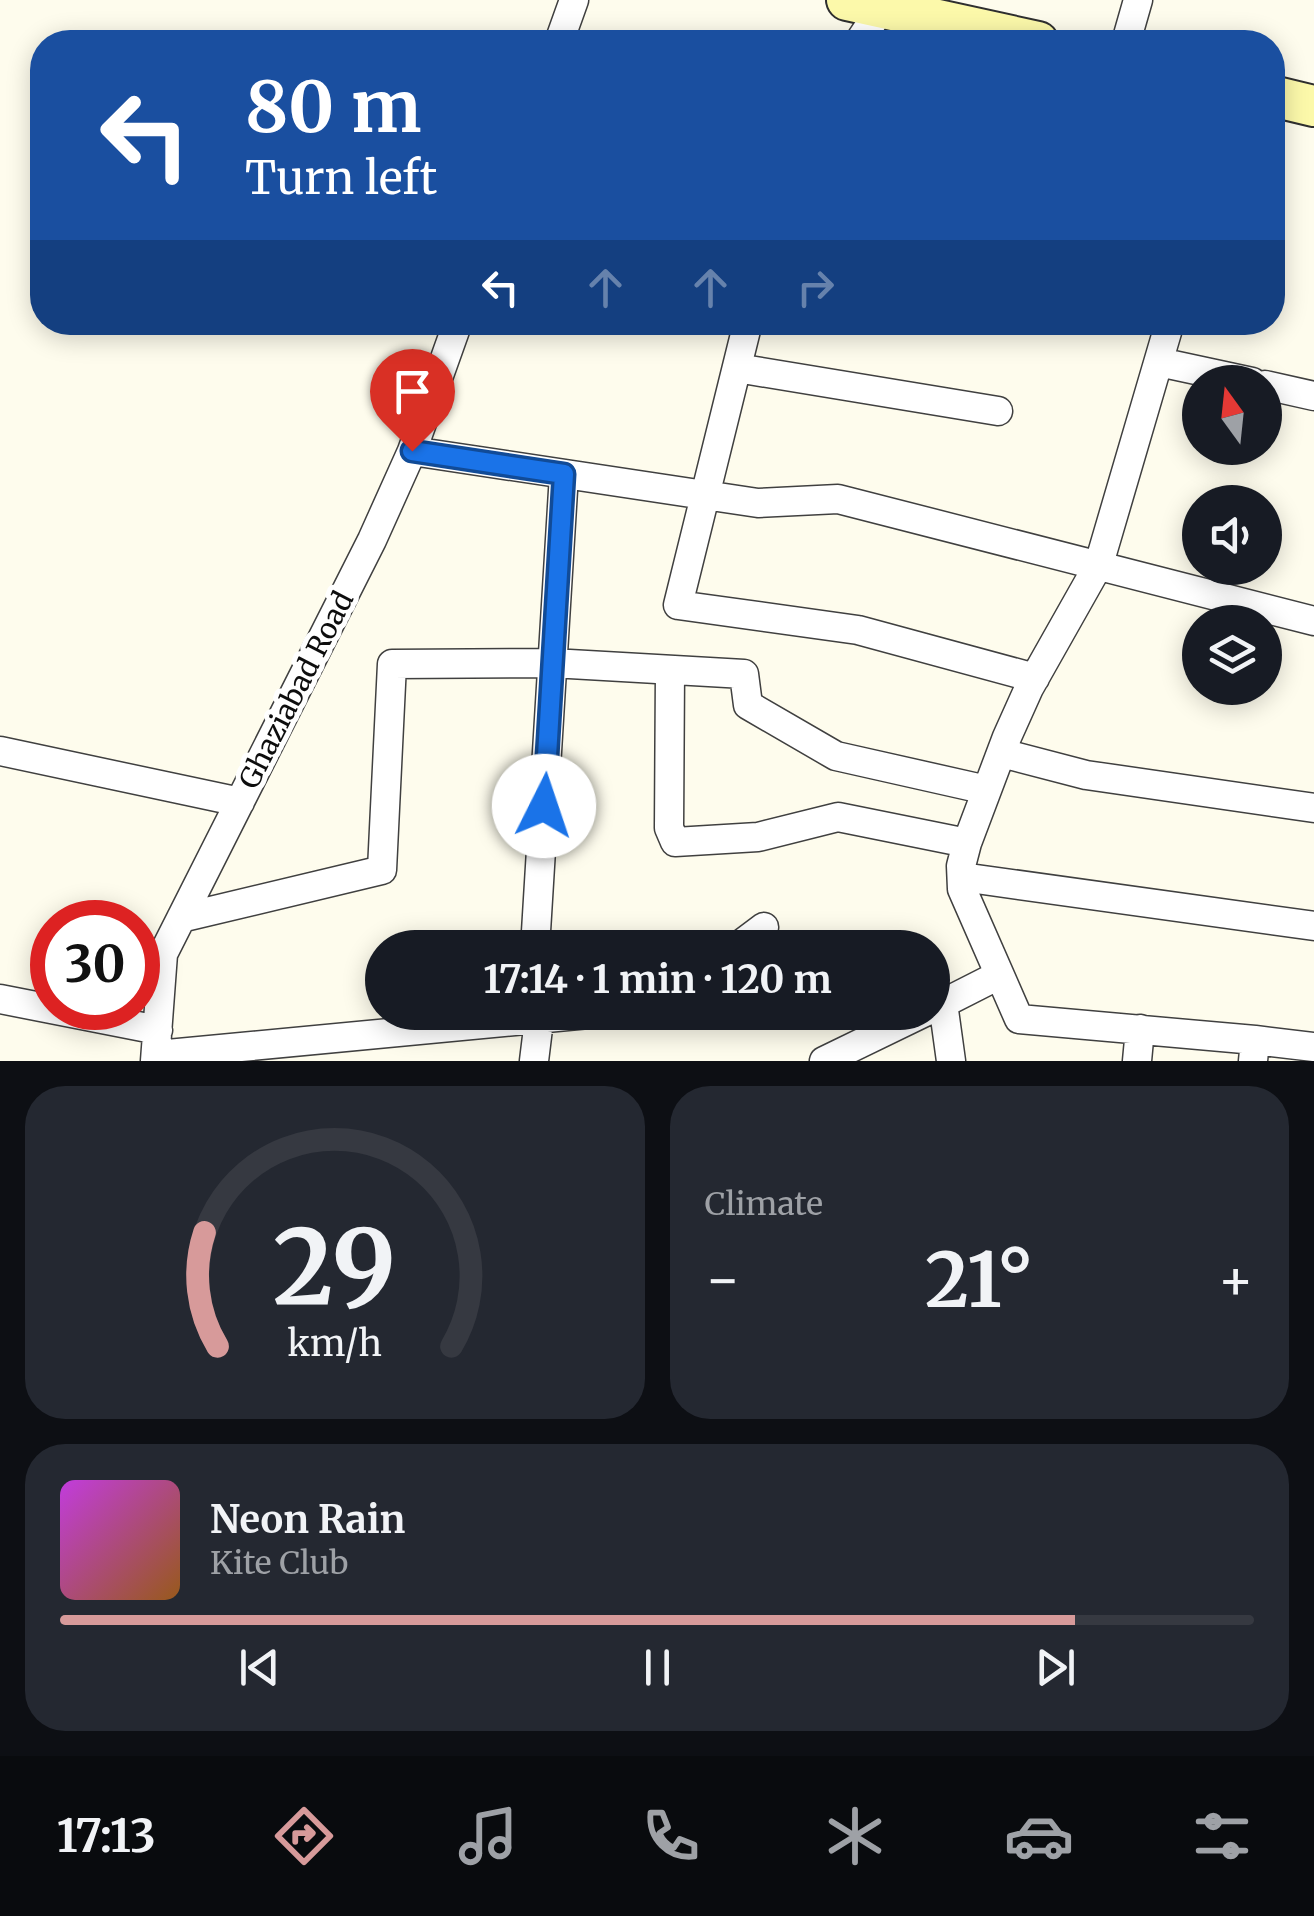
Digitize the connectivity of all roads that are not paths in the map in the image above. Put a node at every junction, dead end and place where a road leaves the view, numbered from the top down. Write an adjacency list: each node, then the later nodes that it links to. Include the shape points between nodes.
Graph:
1 (574, 0): 4 (street)
2 (1138, 0): 7 (street)
3 (864, 4): 5 (street); 6 (main road)
4 (563, 30)
5 (861, 30)
6 (983, 30)
7 (1129, 30)
8 (1285, 99): 9 (main road)
9 (1314, 106)
10 (453, 335): 19 (street, Ghaziabad Road)
11 (745, 335): 15 (street)
12 (1166, 335): 13 (street)
13 (1158, 362): 14 (street); 22 (street)
14 (1182, 367)
15 (737, 368): 18 (street); 21 (street)
16 (1282, 389): 17 (street)
17 (1314, 396)
18 (998, 411)
19 (412, 451): 20 (street); 30 (street, Ghaziabad Road)
20 (564, 474): 21 (street); 24 (street)
21 (703, 495): 22 (street, via 758,503 838,498); 26 (street, via 678,606 858,630)
22 (1099, 564): 23 (street); 26 (street)
23 (1314, 621)
24 (552, 664): 25 (street); 34 (street, via 392,664 382,870); 37 (street)
25 (670, 670): 29 (street, via 744,674 748,705 836,756); 32 (street, via 669,828 675,842 758,837 838,817)
26 (1035, 678): 28 (street)
27 (0, 751): 30 (street)
28 (1002, 754): 29 (street); 31 (street, via 1086,775)
29 (987, 790): 32 (street)
30 (240, 802): 34 (street, Ghaziabad Road)
31 (1314, 808)
32 (968, 843): 33 (street)
33 (962, 877): 35 (street); 39 (street)
34 (181, 918): 48 (street, Ghaziabad Road, via 163,954)
35 (1314, 926)
36 (764, 927): 38 (street)
37 (536, 930)
38 (760, 930)
39 (999, 975): 41 (street); 42 (street, via 1020,1019)
40 (0, 999): 48 (street)
41 (950, 1000)
42 (1140, 1029): 49 (street); 53 (street)
43 (372, 1030): 48 (street)
44 (539, 1030): 50 (street)
45 (888, 1030): 51 (street)
46 (941, 1030): 52 (street)
47 (1314, 1047): 49 (street)
48 (157, 1049)
49 (1254, 1050)
50 (534, 1061)
51 (824, 1061)
52 (952, 1061)
53 (1137, 1061)

